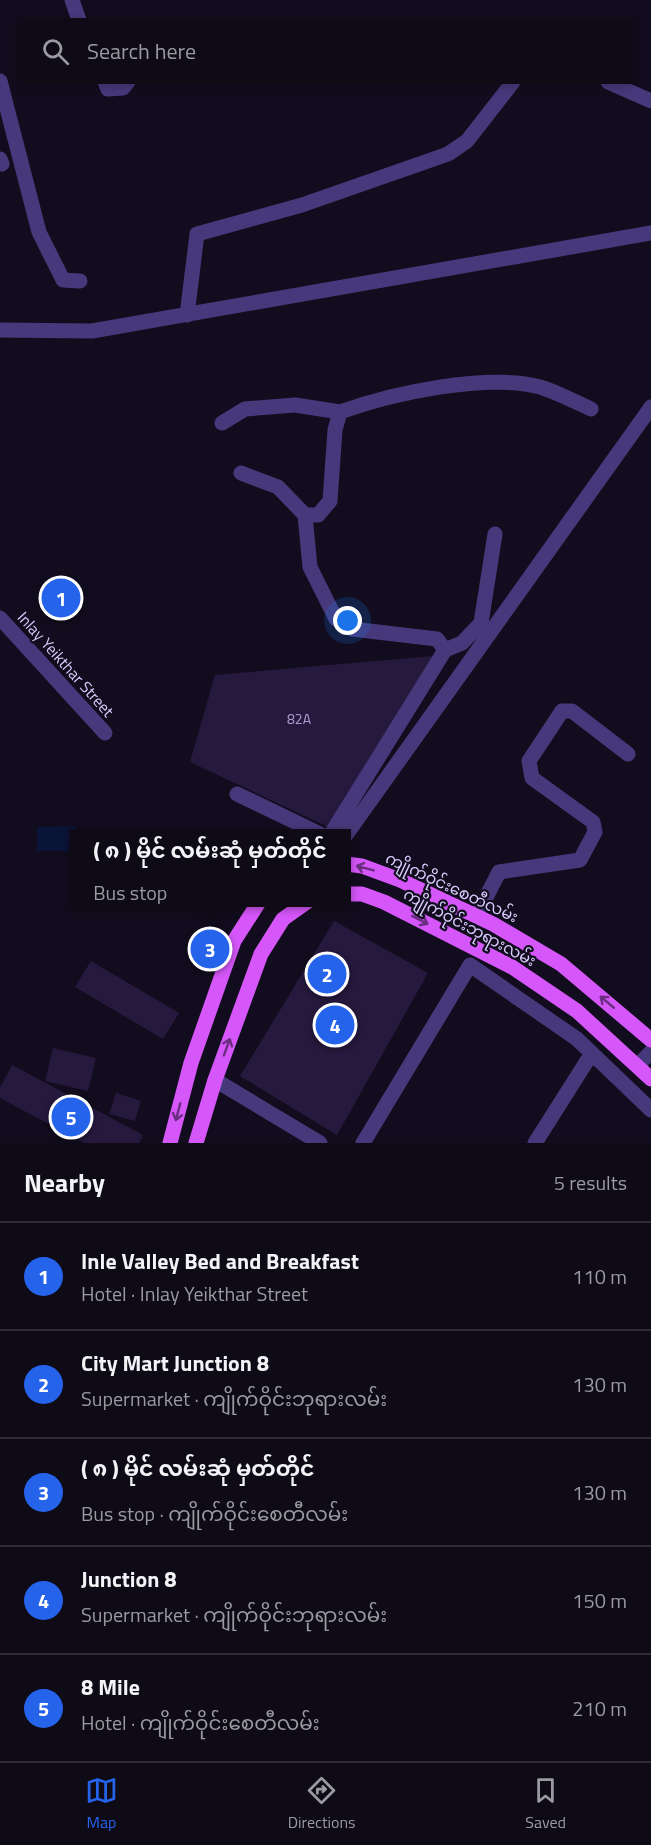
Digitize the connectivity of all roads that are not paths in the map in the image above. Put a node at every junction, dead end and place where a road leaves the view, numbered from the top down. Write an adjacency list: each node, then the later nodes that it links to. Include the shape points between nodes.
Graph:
1 (72, 0): 2 (street)
2 (78, 18)
3 (0, 81): 10 (street, via 39,232 63,280)
4 (106, 84): 5 (street, via 108,89)
5 (126, 84)
6 (511, 84): 11 (street, via 467,141 448,154 302,204 197,234)
7 (613, 84): 8 (street)
8 (651, 101)
9 (651, 233): 11 (street)
10 (80, 281)
11 (187, 315): 12 (street, via 92,331)
12 (0, 330)
13 (651, 407): 27 (street)
14 (591, 409): 15 (street, via 541,388 501,381 432,390)
15 (340, 412): 16 (street, via 295,405 245,409); 18 (street, via 330,501 318,515)
16 (222, 423)
17 (241, 473): 18 (street, via 278,488)
18 (305, 515): 21 (street, via 310,567 336,619 352,629 437,639)
19 (495, 534): 21 (street, via 481,623 462,643)
20 (0, 618): 22 (street, Inlay Yeikthar Street)
21 (445, 650): 26 (street)
22 (105, 733)
23 (628, 754): 32 (street, via 572,711 562,711 529,761 532,778 593,822 595,832 580,860 499,872)
24 (237, 794): 25 (street)
25 (310, 829)
26 (334, 829)
27 (350, 829)
28 (351, 865): 32 (main road, ကျိုက်ဝိုင်းစေတီလမ်း, one-way to 28, via 400,880)
29 (351, 894): 36 (main road, ကျိုက်ဝိုင်းဘုရားလမ်း, one-way to 36, via 384,902 512,967 577,1011)
30 (256, 907): 40 (main road, one-way to 40, via 234,941 191,1063)
31 (301, 907): 38 (main road, one-way to 31, via 270,937 283,919)
32 (477, 915): 33 (main road, ကျိုက်ဝိုင်းစေတီလမ်း, one-way to 32, via 561,964)
33 (651, 1040)
34 (651, 1052): 36 (street)
35 (592, 1053): 39 (street); 43 (street, via 470,965); 44 (street)
36 (638, 1065): 37 (main road, ကျိုက်ဝိုင်းဘုရားလမ်း)
37 (651, 1079)
38 (215, 1080): 41 (main road); 42 (street)
39 (651, 1110)
40 (170, 1143)
41 (196, 1143)
42 (320, 1143)
43 (363, 1143)
44 (535, 1143)

